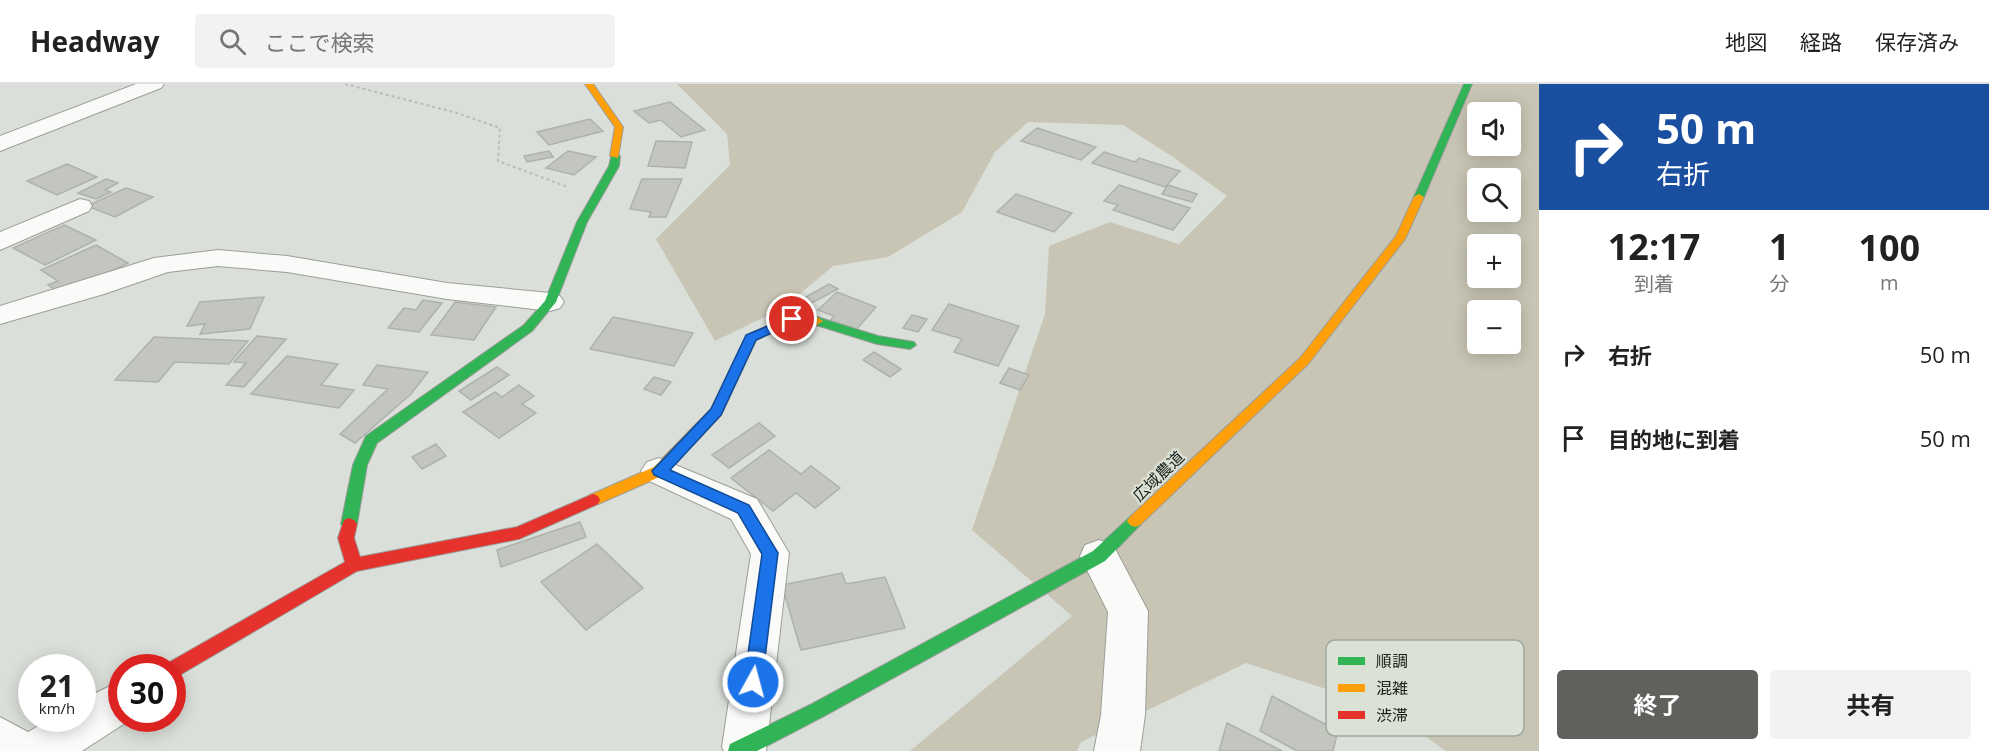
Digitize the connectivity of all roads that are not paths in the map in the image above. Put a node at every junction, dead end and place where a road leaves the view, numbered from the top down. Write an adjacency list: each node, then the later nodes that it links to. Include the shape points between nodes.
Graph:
1 (154, 84): 4 (street)
2 (589, 84): 7 (street, via 619,127 614,166 582,222)
3 (1468, 84): 11 (street, 広域農道, via 1401,237 1346,308 1304,360)
4 (0, 144)
5 (80, 206): 6 (street)
6 (0, 243)
7 (550, 302): 8 (street, via 447,291 287,264 218,258 164,264); 12 (street, via 528,328 371,440 360,465 346,538)
8 (0, 315)
9 (910, 345): 10 (street, via 792,319 751,338 716,412)
10 (659, 471): 12 (street, via 519,532); 16 (street, via 744,509 770,553)
11 (1099, 556): 16 (street, 広域農道); 19 (street, via 1128,611 1123,715)
12 (354, 565): 13 (street)
13 (186, 662)
14 (108, 710): 18 (street)
15 (0, 739): 17 (street)
16 (741, 749)
17 (16, 751)
18 (40, 751)
19 (1117, 751)

